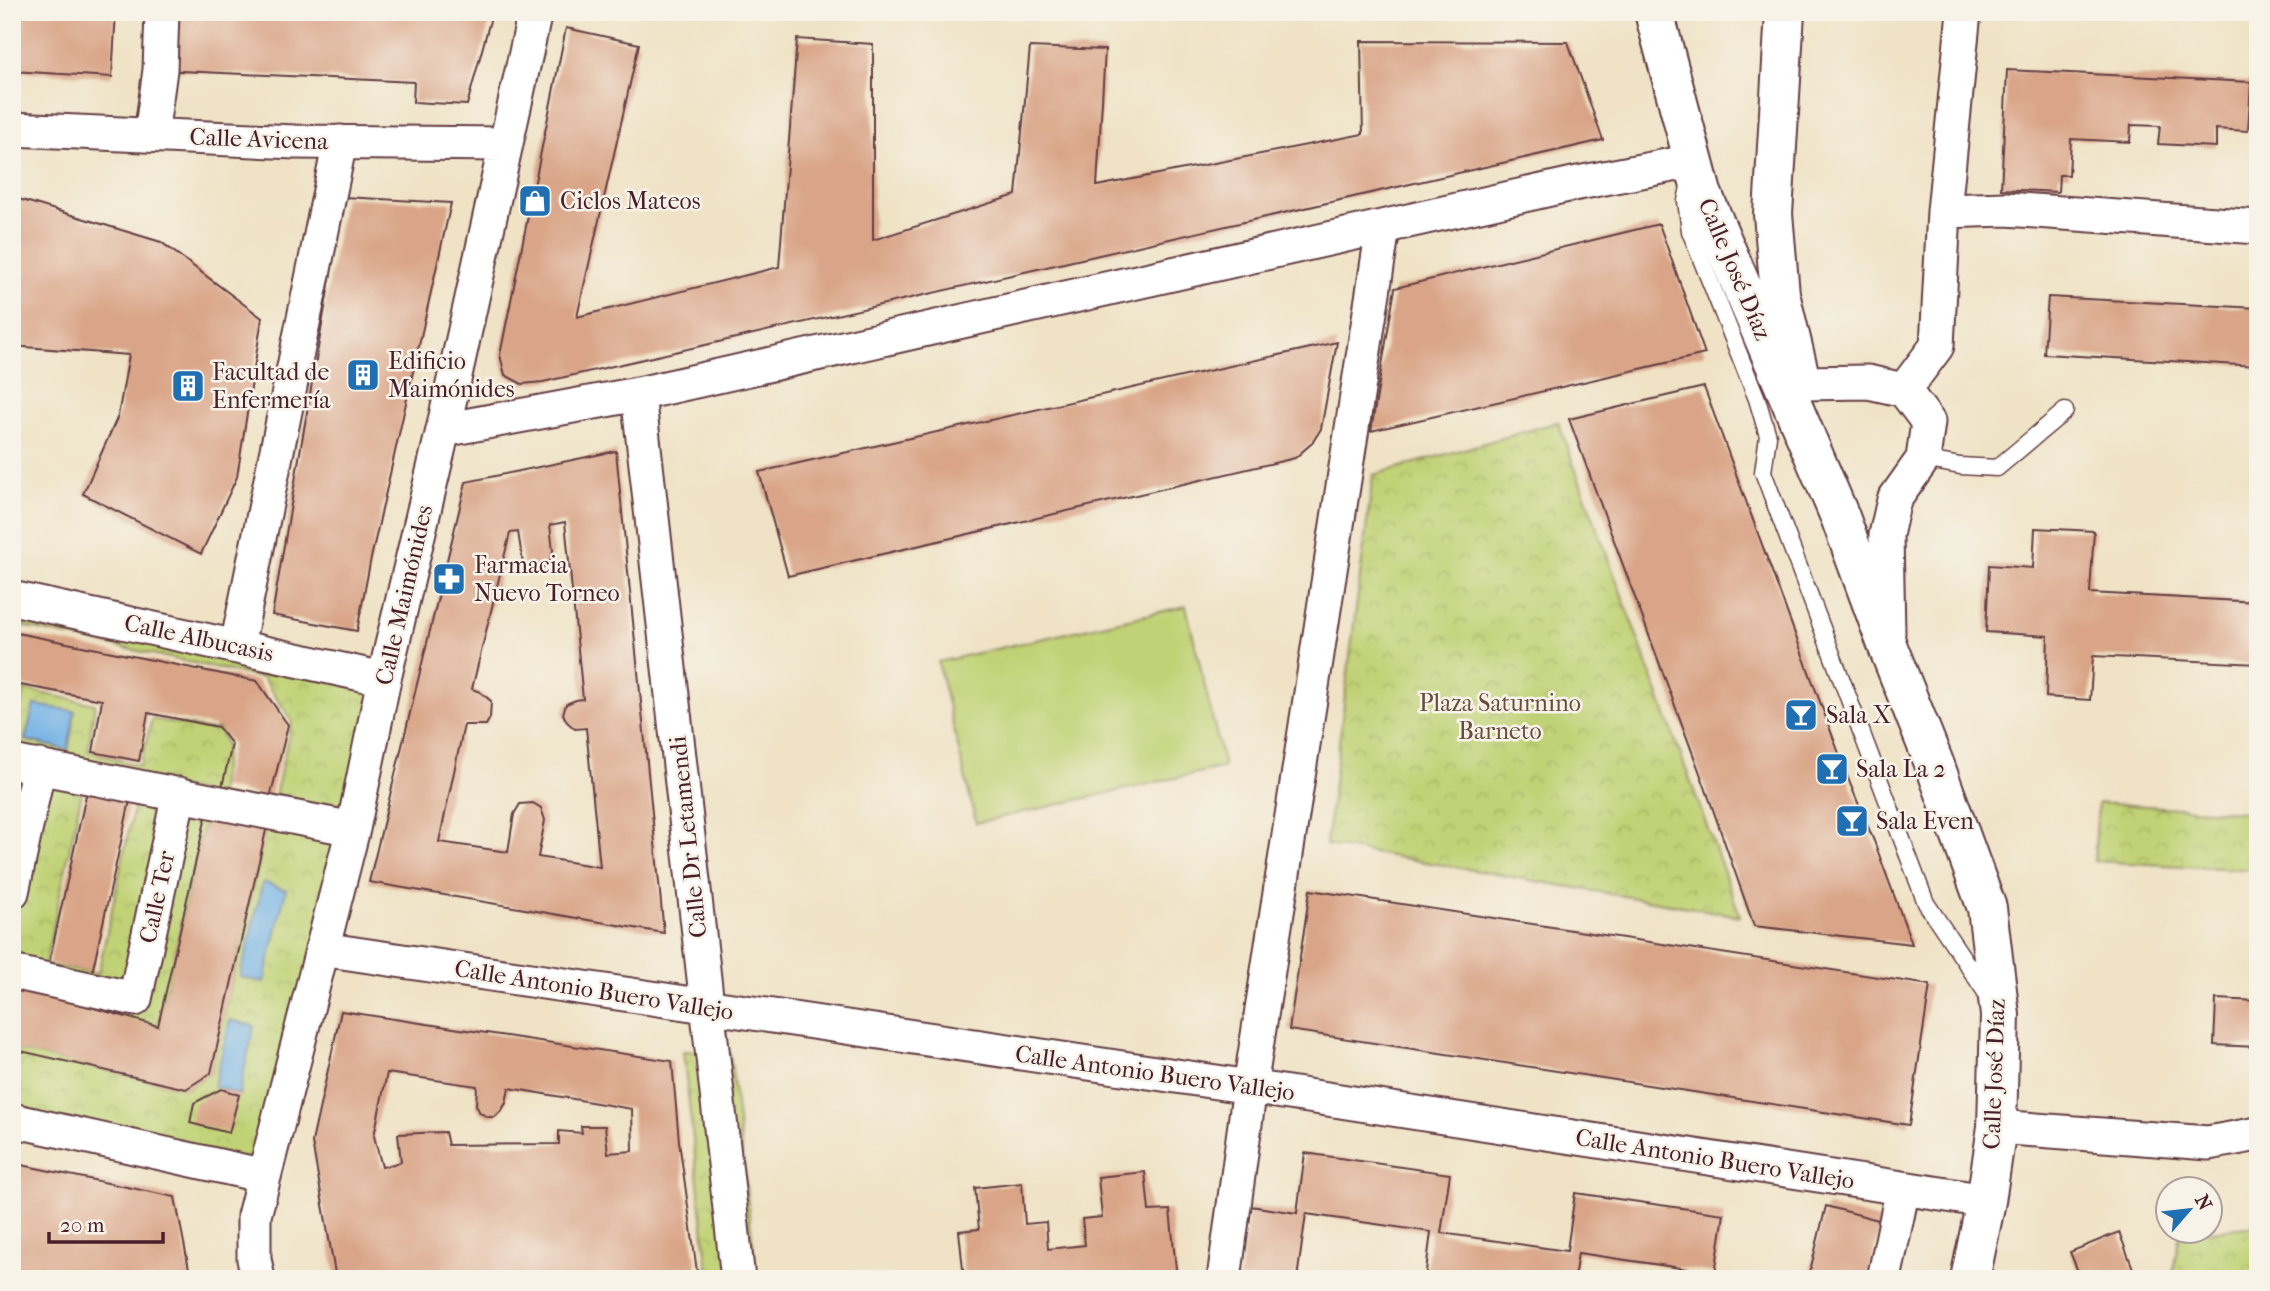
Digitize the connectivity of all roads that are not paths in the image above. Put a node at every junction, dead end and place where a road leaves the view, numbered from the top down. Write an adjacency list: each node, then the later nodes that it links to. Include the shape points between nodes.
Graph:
1 (162, 12): 7 (street, via 160,70)
2 (535, 12): 9 (street, Calle Maimónides)
3 (1654, 12): 10 (main road, Calle José Díaz)
4 (1784, 12): 14 (main road, Calle José Díaz, via 1773,214 1780,294)
5 (1964, 12): 11 (street)
6 (12, 129): 7 (street, Calle Avicena)
7 (150, 135): 8 (street, Calle Avicena)
8 (340, 142): 9 (street, Calle Avicena); 22 (street)
9 (505, 144): 18 (street, Calle Maimónides)
10 (1693, 161): 13 (street); 20 (main road, Calle José Díaz, via 1702,193); 32 (lane, via 1686,201 1690,230 1768,436 1763,472 1926,903)
11 (1944, 211): 12 (street, via 2006,209); 15 (street, via 1937,346)
12 (2258, 227)
13 (1383, 228): 16 (street); 33 (street)
14 (1801, 383): 15 (street, via 1868,382); 20 (main road, Calle José Díaz)
15 (1904, 390): 19 (street, via 1928,422)
16 (638, 394): 18 (street); 31 (street, Calle Dr Letamendi)
17 (2065, 411): 19 (lane, via 1997,468)
18 (443, 430): 24 (street, Calle Maimónides)
19 (1923, 459): 23 (street, via 1894,500 1886,535)
20 (1840, 517): 23 (main road, Calle José Díaz)
21 (12, 598): 22 (street, Calle Albucasis)
22 (237, 646): 24 (street, Calle Albucasis)
23 (1889, 650): 32 (main road, Calle José Díaz, via 1987,908)
24 (384, 679): 27 (street, Calle Maimónides)
25 (26, 764): 26 (street); 28 (street)
26 (179, 794): 27 (street); 30 (street, Calle Ter, via 135,999)
27 (353, 829): 29 (street, Calle Maimónides)
28 (12, 892)
29 (323, 949): 31 (street, Calle Antonio Buero Vallejo); 37 (street, Calle Maimónides)
30 (12, 972)
31 (708, 1007): 33 (street, Calle Antonio Buero Vallejo); 41 (street, Calle Dr Letamendi)
32 (2000, 1015): 35 (main road, Calle José Díaz)
33 (1250, 1087): 38 (street, Calle Antonio Buero Vallejo); 42 (street)
34 (12, 1120): 37 (street)
35 (1997, 1128): 36 (street, via 2208,1143); 39 (main road, Calle José Díaz)
36 (2258, 1134)
37 (264, 1176): 40 (street, Calle Maimónides, via 254,1216)
38 (1903, 1188): 39 (street, Calle Antonio Buero Vallejo); 43 (street)
39 (1986, 1201): 44 (main road, Calle José Díaz)
40 (258, 1279)
41 (738, 1279)
42 (1224, 1279)
43 (1884, 1279)
44 (1970, 1279)

